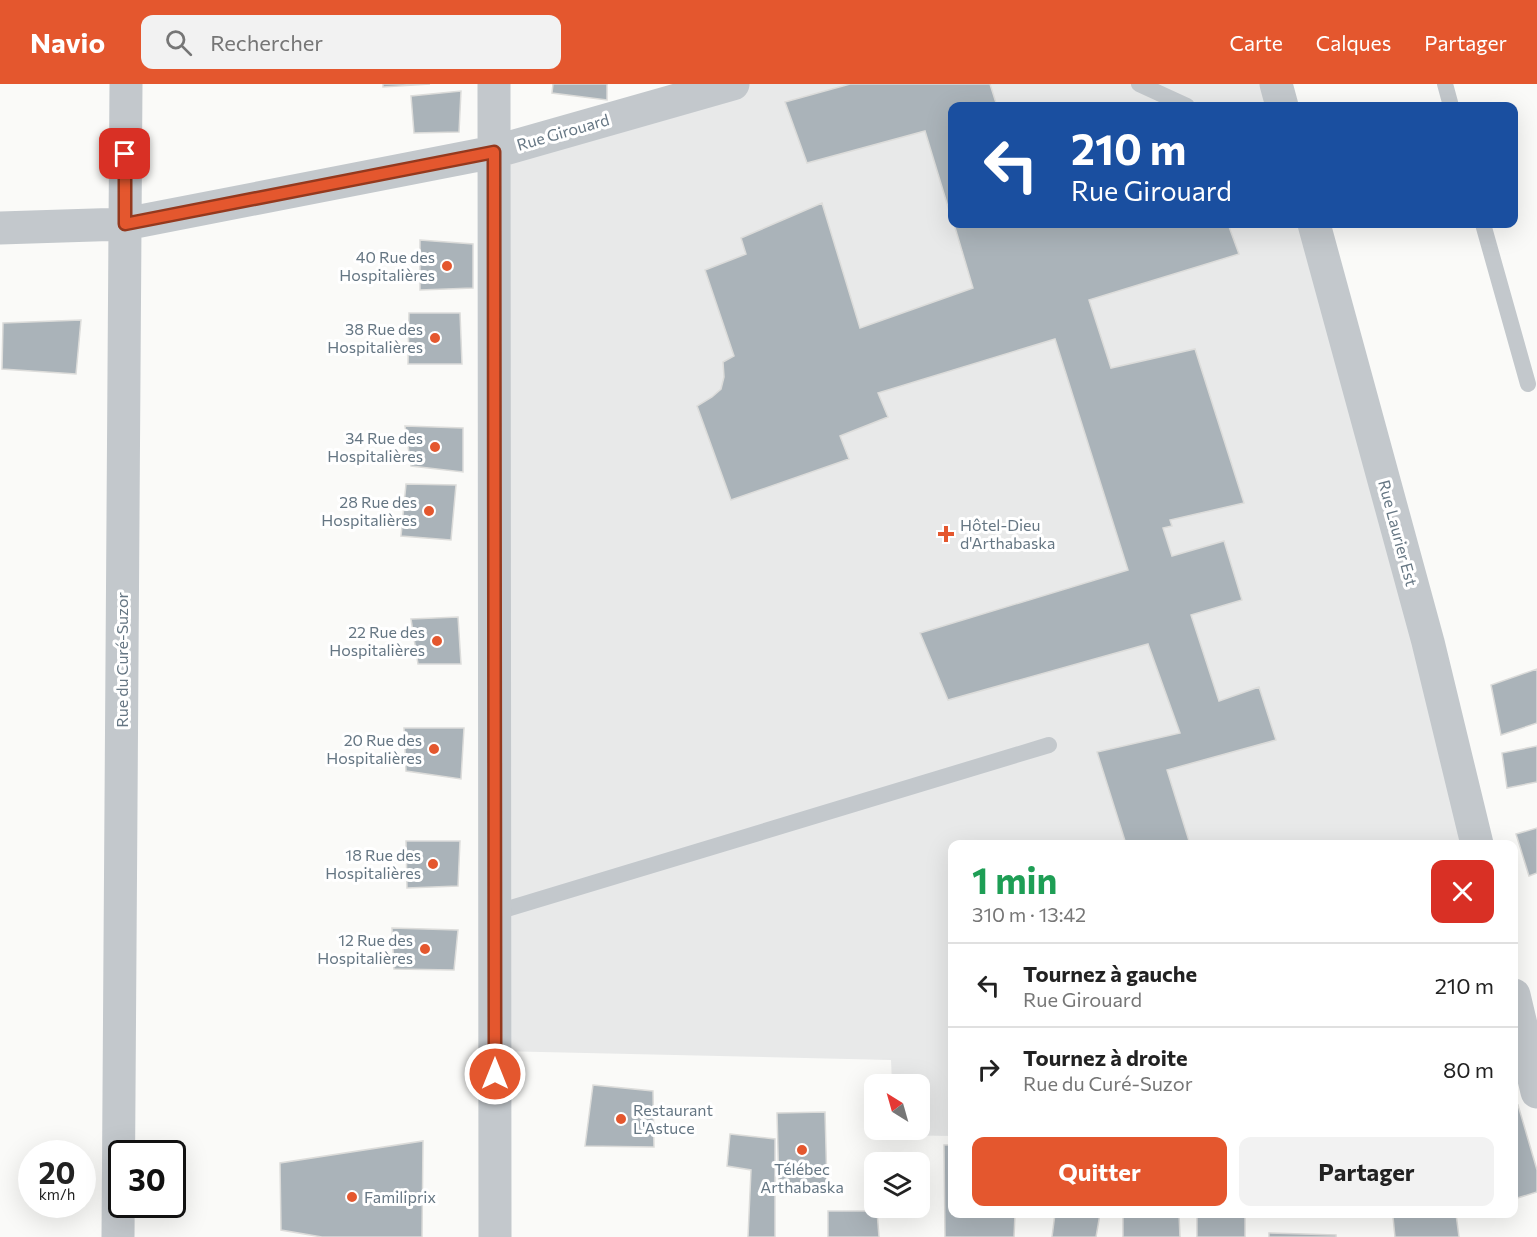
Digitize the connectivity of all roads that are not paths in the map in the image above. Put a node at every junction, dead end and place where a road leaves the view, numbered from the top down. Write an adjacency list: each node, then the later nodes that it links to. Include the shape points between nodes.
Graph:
1 (126, 84): 11 (street, Rue du Curé-Suzor)
2 (494, 84): 10 (street)
3 (733, 84): 10 (street, Rue Girouard)
4 (1139, 84): 7 (lane)
5 (1276, 84): 8 (street)
6 (1445, 84): 9 (lane)
7 (1178, 102)
8 (1281, 102)
9 (1450, 102)
10 (494, 152): 11 (street, Rue Girouard); 18 (street)
11 (125, 224): 12 (street, Rue Girouard); 21 (street, Rue du Curé-Suzor)
12 (0, 228)
13 (1315, 228): 17 (street, Rue Laurier Est, via 1428,642)
14 (1484, 228): 15 (lane)
15 (1528, 384)
16 (1049, 745): 18 (lane)
17 (1476, 840)
18 (494, 914): 22 (street)
19 (1518, 1012): 20 (street)
20 (1537, 1092)
21 (118, 1237)
22 (495, 1237)

